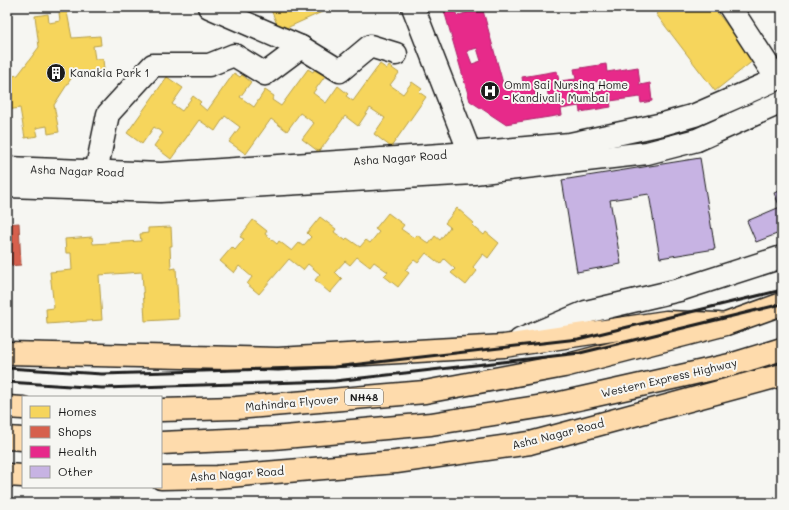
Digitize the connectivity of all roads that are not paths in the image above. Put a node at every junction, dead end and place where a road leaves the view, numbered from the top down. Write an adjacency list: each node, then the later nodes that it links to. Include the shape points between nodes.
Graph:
1 (209, 7): 4 (street)
2 (413, 7): 8 (street)
3 (730, 7): 6 (street)
4 (301, 47): 5 (street, via 340,71 370,46); 10 (street, via 265,74 234,55 209,65 153,65 108,114)
5 (396, 54)
6 (780, 78): 8 (street, Asha Nagar Road, via 695,115 663,124)
7 (782, 102): 8 (street, Asha Nagar Road, via 697,140 646,153)
8 (472, 163): 10 (street, Asha Nagar Road, via 161,174); 11 (street, Asha Nagar Road, via 160,191)
9 (7, 168): 10 (street, Asha Nagar Road)
10 (96, 172)
11 (7, 186)
12 (782, 257): 15 (street, via 679,290 586,312)
13 (782, 304): 14 (main road, NH48)
14 (726, 324): 15 (main road, via 666,322); 21 (main road, Mahindra Flyover / NH48, via 564,366 425,392 236,408)
15 (504, 346): 17 (main road, via 278,359)
16 (782, 349): 24 (main road, Western Express Highway, via 730,365 556,404 424,424 273,438)
17 (7, 353)
18 (782, 375): 27 (main road, Asha Nagar Road, via 530,444 396,462 217,477)
19 (7, 407): 20 (main road)
20 (22, 408)
21 (162, 410)
22 (7, 438): 23 (main road)
23 (22, 439)
24 (162, 443)
25 (7, 474): 26 (main road)
26 (22, 476)
27 (162, 478)

